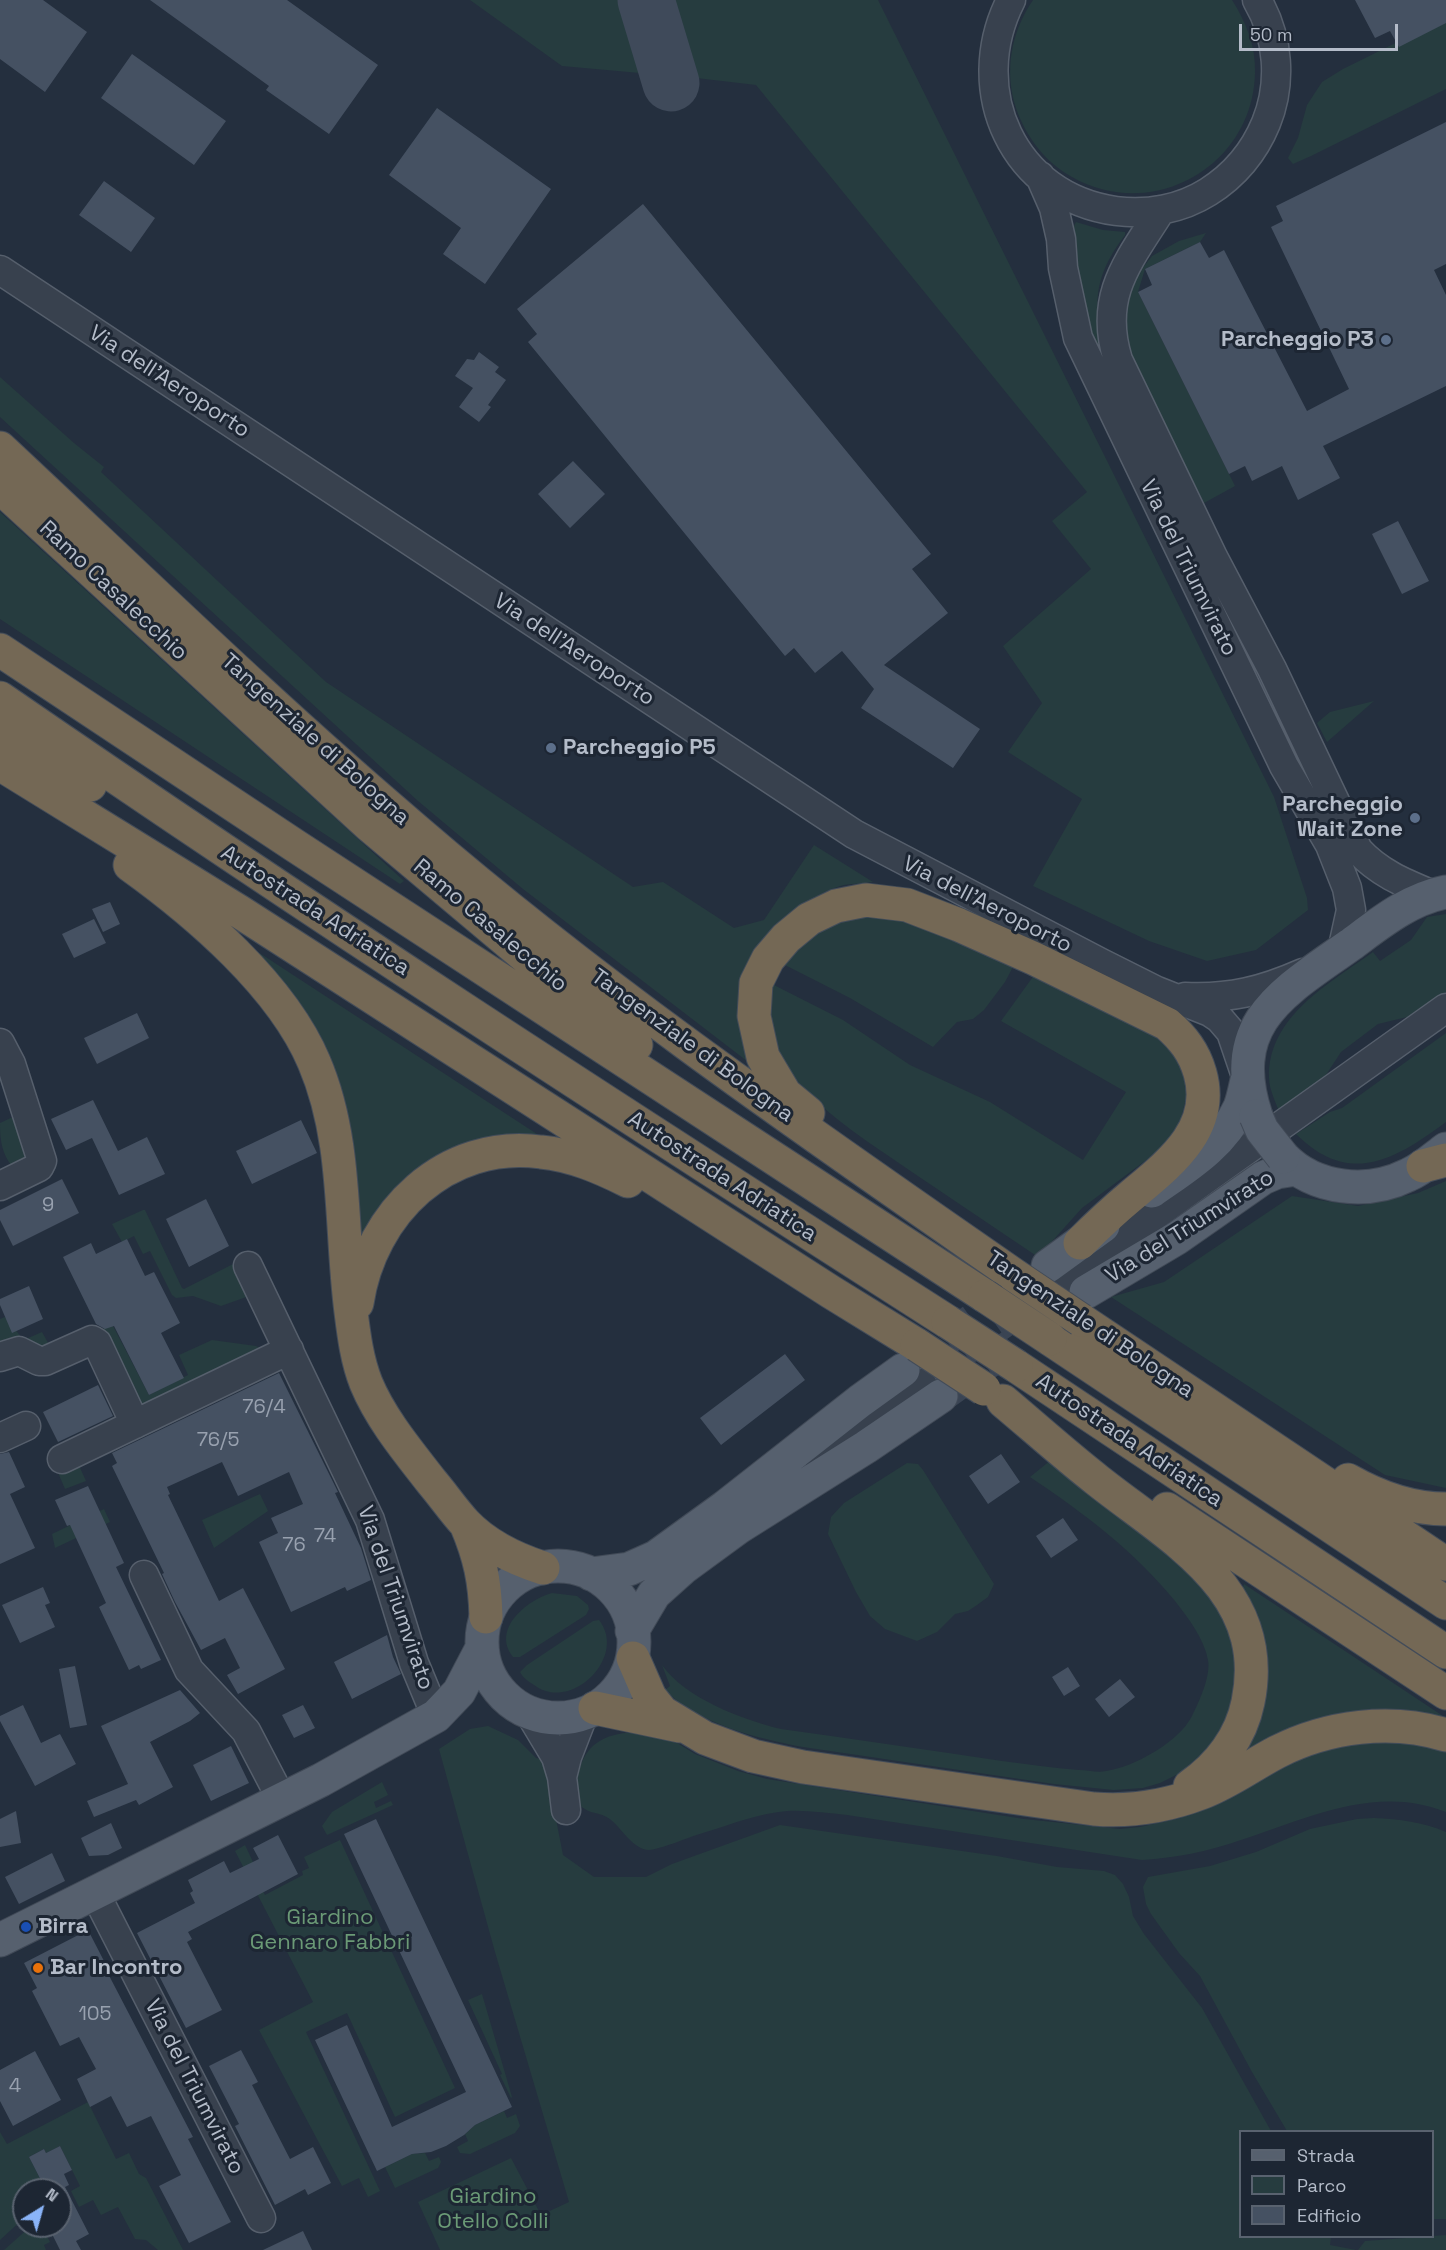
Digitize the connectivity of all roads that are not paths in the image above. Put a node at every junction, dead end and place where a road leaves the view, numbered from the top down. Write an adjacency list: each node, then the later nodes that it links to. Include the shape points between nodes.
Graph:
1 (1011, 0): 3 (street, via 995,43 993,91 1014,146)
2 (1257, 0): 4 (street, via 1272,37 1276,69 1273,101 1263,132 1243,162 1217,186)
3 (1040, 176): 4 (street, via 1054,188 1088,205 1124,212); 15 (street, Via del Triumvirato, via 1054,208 1078,338 1284,766 1330,845 1347,888 1351,910)
4 (1161, 210): 13 (street, Via del Triumvirato, via 1117,284 1111,320 1118,360 1358,850 1391,877)
5 (0, 270): 16 (street, Via dell'Aeroporto, via 854,834)
6 (0, 448): 24 (highway, Tangenziale di Bologna, via 208,645 427,839 649,1017)
7 (0, 487): 22 (highway, Ramo Casalecchio, via 438,885)
8 (0, 650): 22 (highway, Autostrada Adriatica)
9 (0, 698): 14 (highway, Autostrada Adriatica)
10 (0, 731): 14 (highway, via 178,841)
11 (0, 764): 28 (highway, via 240,912)
12 (0, 778): 29 (highway, via 143,875 220,940 282,1006 314,1061 333,1117)
13 (1439, 894): 15 (main road, Via del Triumvirato, via 1410,903)
14 (369, 947): 49 (highway, Autostrada Adriatica, bridge, via 1016,1366)
15 (1330, 959): 16 (street, Via dell'Aeroporto, via 1272,986 1240,994 1214,998); 19 (main road, Via del Triumvirato, via 1296,982 1270,1007 1250,1048)
16 (1168, 996): 19 (street, Via dell'Aeroporto, via 1203,1009 1226,1025)
17 (1446, 1008): 27 (street, Via del Triumvirato)
18 (0, 1043): 23 (street, via 11,1064 42,1161 39,1167)
19 (1247, 1080): 21 (main road, Via del Triumvirato, bridge, via 1262,1130); 25 (main road, Via del Triumvirato, via 1227,1131 1210,1149)
20 (1438, 1158): 21 (main road, Via del Triumvirato, via 1406,1176 1370,1187 1318,1180)
21 (1290, 1163): 27 (main road, Via del Triumvirato, via 1177,1238)
22 (807, 1179): 46 (highway, Autostrada Adriatica, bridge)
23 (0, 1186)
24 (968, 1243): 25 (highway, via 785,1094 763,1057 754,1016 756,983 768,959 786,938 809,919 836,906 866,900 907,905 1117,998 1167,1024 1181,1036 1202,1080 1202,1113 1196,1129 1168,1164); 27 (highway, Tangenziale di Bologna, bridge, via 1014,1275)
25 (1080, 1243): 27 (main road, Via del Triumvirato)
26 (248, 1266): 30 (street, Via del Triumvirato)
27 (1071, 1289): 31 (highway, Tangenziale di Bologna)
28 (831, 1292): 29 (highway, via 597,1167 540,1151 496,1153 475,1157 434,1177 392,1215 364,1271); 33 (highway)
29 (355, 1341): 41 (highway, via 366,1383 379,1408 408,1452)
30 (289, 1350): 35 (street); 53 (street, Via del Triumvirato, via 370,1520 414,1663)
31 (1136, 1356): 39 (highway, via 1357,1485 1414,1506); 42 (highway, Tangenziale di Bologna)
32 (0, 1358): 35 (street, via 19,1351 45,1361 92,1340 97,1342)
33 (921, 1374): 34 (highway, bridge); 40 (street, via 892,1404); 40 (main road, via 860,1401); 40 (main road, via 866,1447)
34 (993, 1395): 50 (highway); 58 (highway, via 1173,1536 1233,1602 1248,1636 1251,1688 1233,1741 1199,1780)
35 (135, 1424): 38 (street)
36 (26, 1426): 37 (street)
37 (0, 1438)
38 (62, 1459)
39 (1446, 1509)
40 (732, 1517): 44 (main road, via 646,1562 619,1571); 48 (main road, via 661,1586 647,1605)
41 (466, 1524): 43 (highway, via 503,1552); 47 (highway, via 482,1565 486,1590)
42 (1446, 1564)
43 (543, 1568): 44 (main road); 47 (main road, via 522,1575 494,1600)
44 (591, 1574): 48 (main road, via 617,1595 628,1614)
45 (144, 1575): 57 (street, via 189,1670 246,1731)
46 (1446, 1603)
47 (484, 1633): 51 (main road, via 487,1671 502,1694); 53 (main road, Via del Triumvirato, via 459,1692)
48 (633, 1645): 52 (main road, via 630,1670 615,1692); 54 (highway, via 650,1696 662,1712)
49 (1446, 1652)
50 (1446, 1693)
51 (525, 1710): 52 (main road, via 555,1717); 53 (main road, Via del Triumvirato, via 476,1706); 56 (street, via 556,1757)
52 (590, 1710): 54 (highway); 56 (street, via 567,1757)
53 (436, 1716): 57 (main road, Via del Triumvirato)
54 (687, 1728): 58 (highway, via 719,1745 779,1762 1066,1806 1109,1810)
55 (1446, 1735): 58 (highway, via 1386,1726 1331,1733 1280,1751 1202,1793)
56 (562, 1777): 59 (street)
57 (282, 1800): 60 (main road, Via del Triumvirato)
58 (1152, 1807)
59 (566, 1810)
60 (95, 1893): 61 (main road, Via del Triumvirato); 62 (street, Via del Triumvirato)
61 (0, 1940)
62 (261, 2218)

